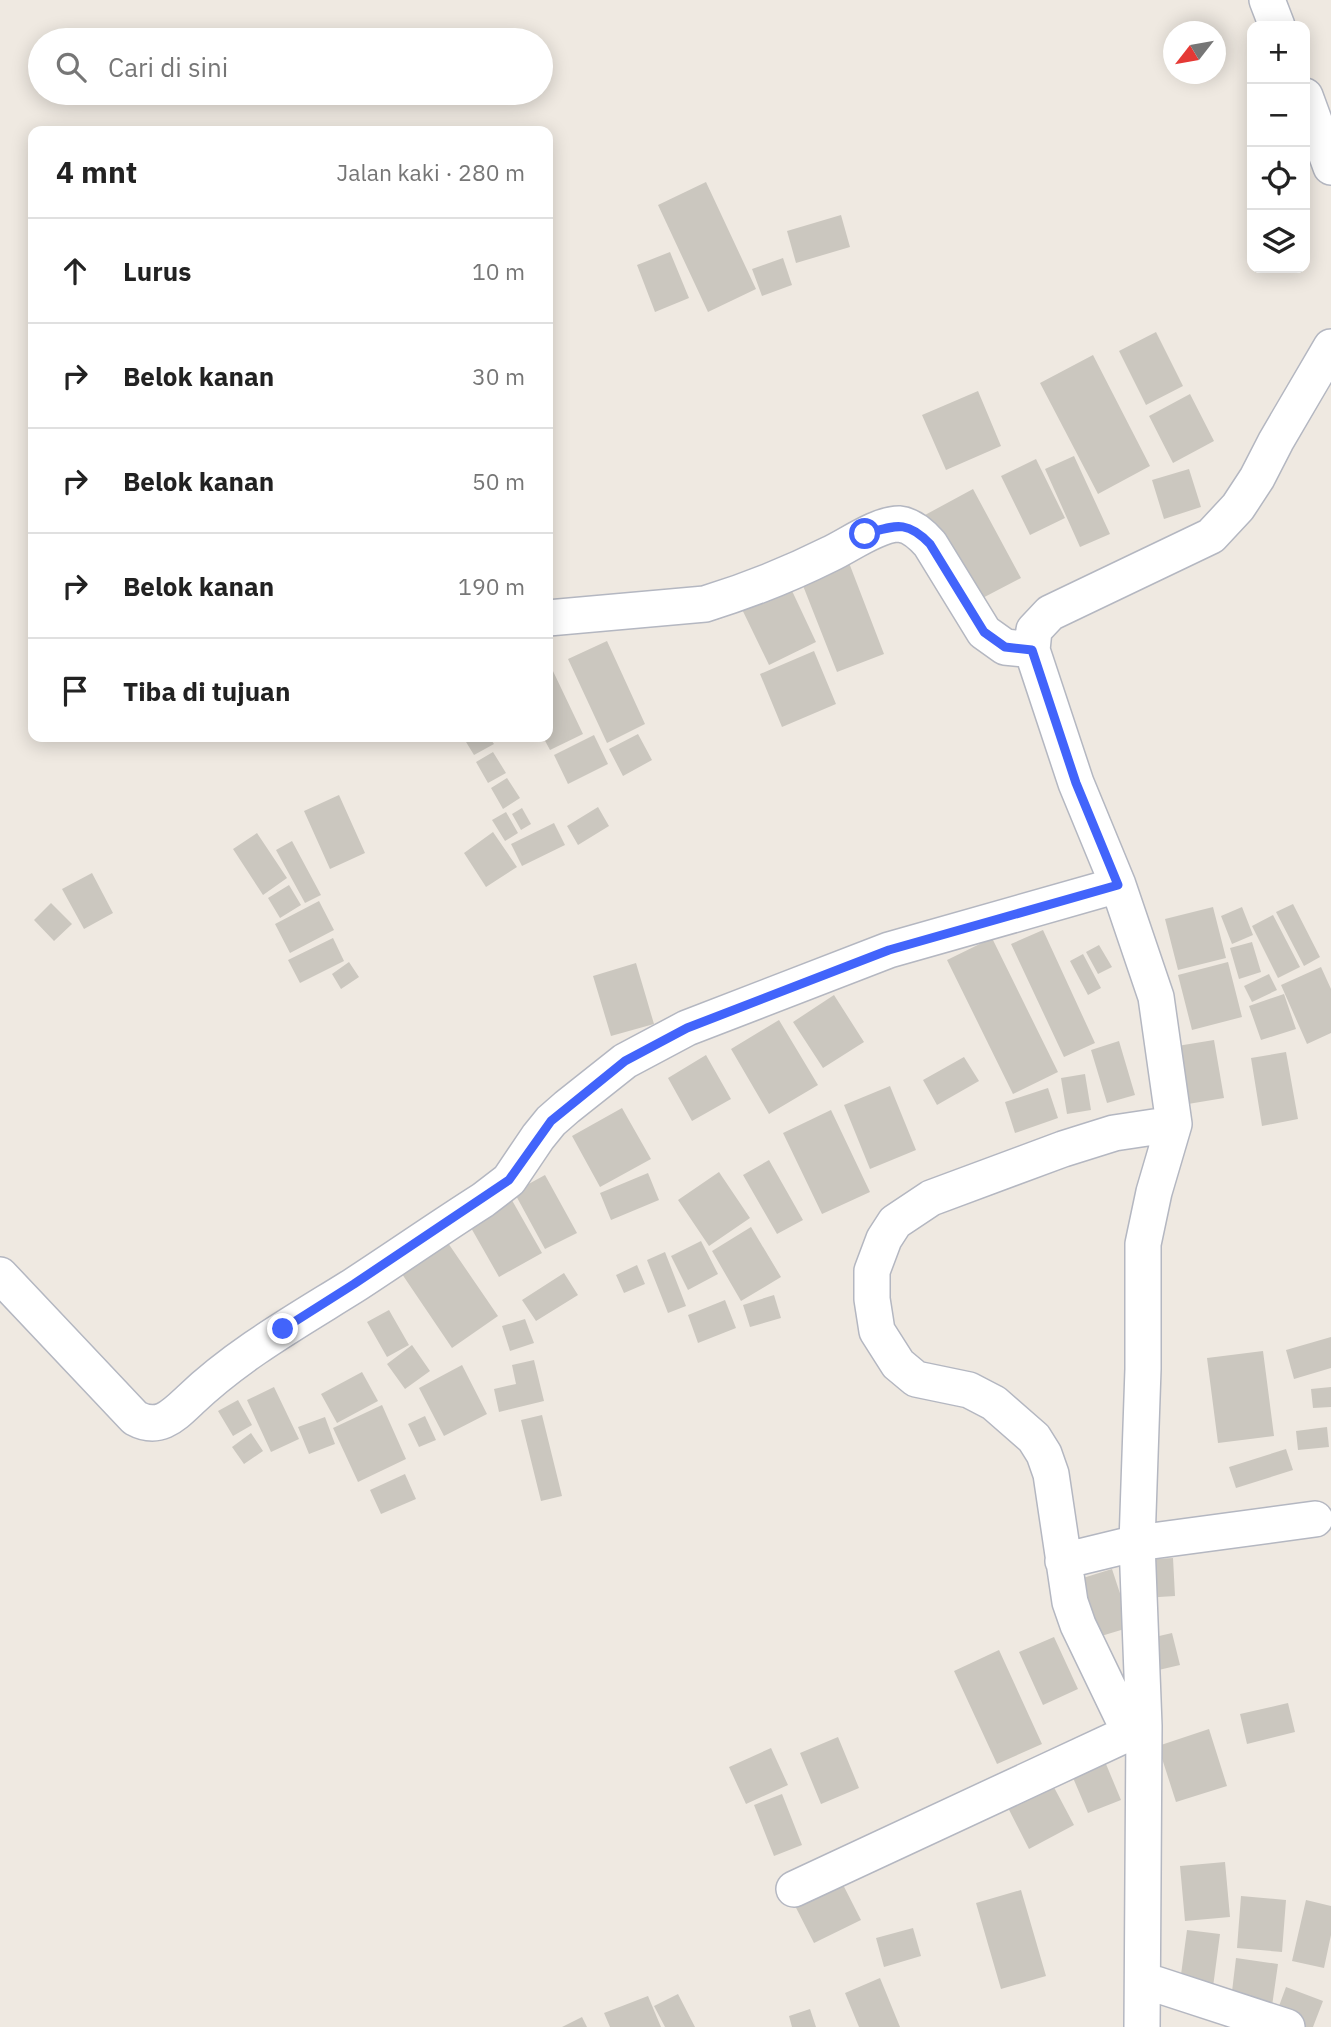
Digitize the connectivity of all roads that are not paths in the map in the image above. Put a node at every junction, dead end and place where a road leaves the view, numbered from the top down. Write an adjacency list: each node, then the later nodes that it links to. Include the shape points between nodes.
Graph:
1 (1267, 0): 2 (street)
2 (1275, 21)
3 (1310, 110): 4 (street)
4 (1331, 167)
5 (1331, 347): 7 (street, via 1238,508 1211,536 1050,613 1034,630)
6 (553, 618): 7 (street, via 705,604 831,554 865,534 900,524 930,544 984,632 1005,647)
7 (1032, 650): 8 (street, via 1076,783)
8 (1118, 885): 9 (street, via 1156,997); 10 (street, via 889,950 687,1028 625,1061 551,1121 509,1180 220,1372 161,1423 146,1424 135,1418)
9 (1174, 1124): 12 (street, via 1143,1244); 13 (street, via 1114,1133 931,1198 895,1222 872,1271 877,1331 898,1364 916,1379 969,1390 994,1403 1034,1437 1051,1474)
10 (0, 1275)
11 (1315, 1519): 12 (street)
12 (1136, 1543): 13 (street); 14 (street)
13 (1063, 1561): 14 (street, via 1078,1625)
14 (1136, 1728): 15 (street); 16 (street)
15 (794, 1889)
16 (1143, 1980): 17 (street); 18 (street)
17 (1142, 2027)
18 (1287, 2027)

